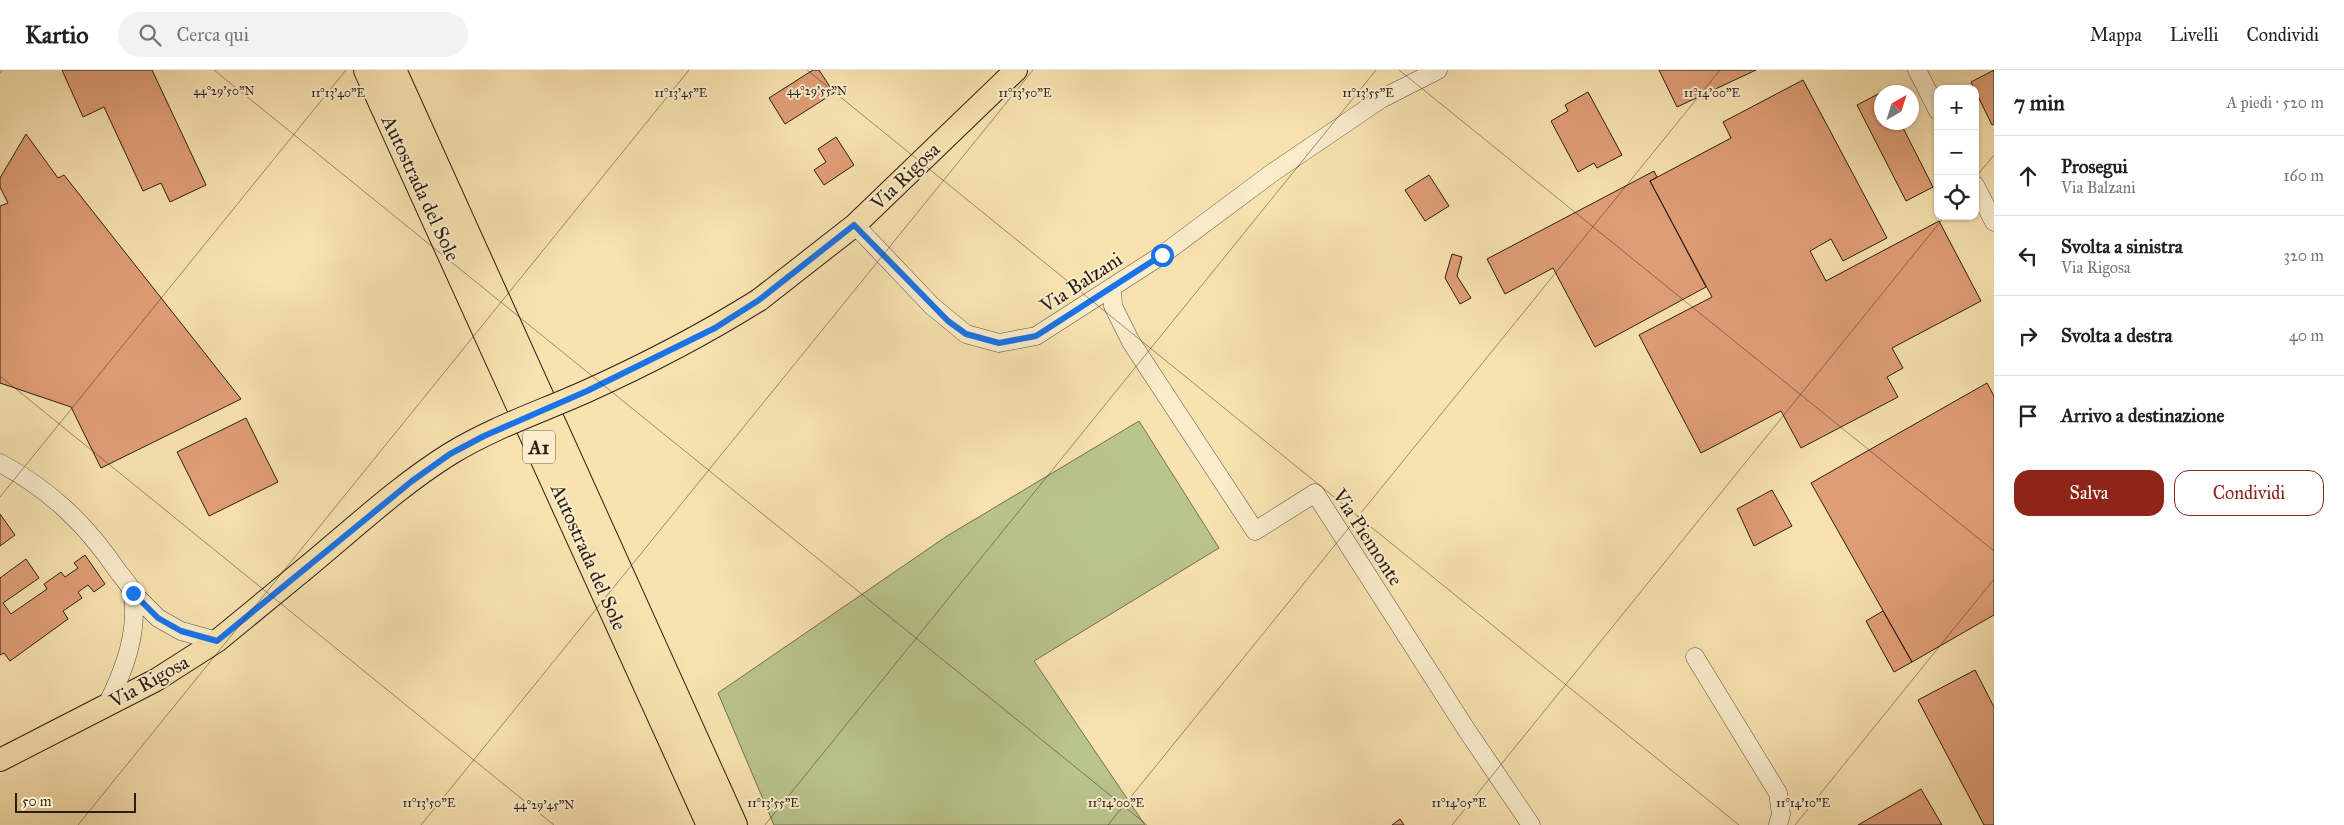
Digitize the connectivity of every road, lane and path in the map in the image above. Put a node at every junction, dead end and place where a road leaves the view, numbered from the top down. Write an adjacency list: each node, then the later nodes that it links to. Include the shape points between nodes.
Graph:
1 (368, 70): 17 (highway, Autostrada del Sole / A1)
2 (393, 70): 18 (highway, Autostrada del Sole / A1)
3 (1016, 70): 9 (main road, Via Rigosa)
4 (1438, 70): 10 (street, Via Balzani, via 1381,100)
5 (1917, 70): 6 (street)
6 (1934, 103)
7 (1979, 193): 8 (street)
8 (1994, 222)
9 (854, 225): 10 (street, Via Balzani, via 948,321 966,334 980,339 999,343 1036,336); 13 (main road, Via Rigosa, bridge, via 759,300 715,328 450,454 412,481)
10 (1112, 287): 19 (street, Via Piemonte, via 1113,306 1131,342 1255,532 1315,493)
11 (0, 463): 12 (street, via 46,491 79,520)
12 (133, 593): 13 (street, via 158,618 181,631); 15 (street, via 135,626 128,656)
13 (217, 641): 15 (main road, Via Rigosa, via 156,680)
14 (1695, 658): 20 (street, via 1778,793 1781,814)
15 (107, 705): 16 (main road, Via Rigosa)
16 (0, 760)
17 (710, 825)
18 (734, 825)
19 (1531, 825)
20 (1778, 825)

